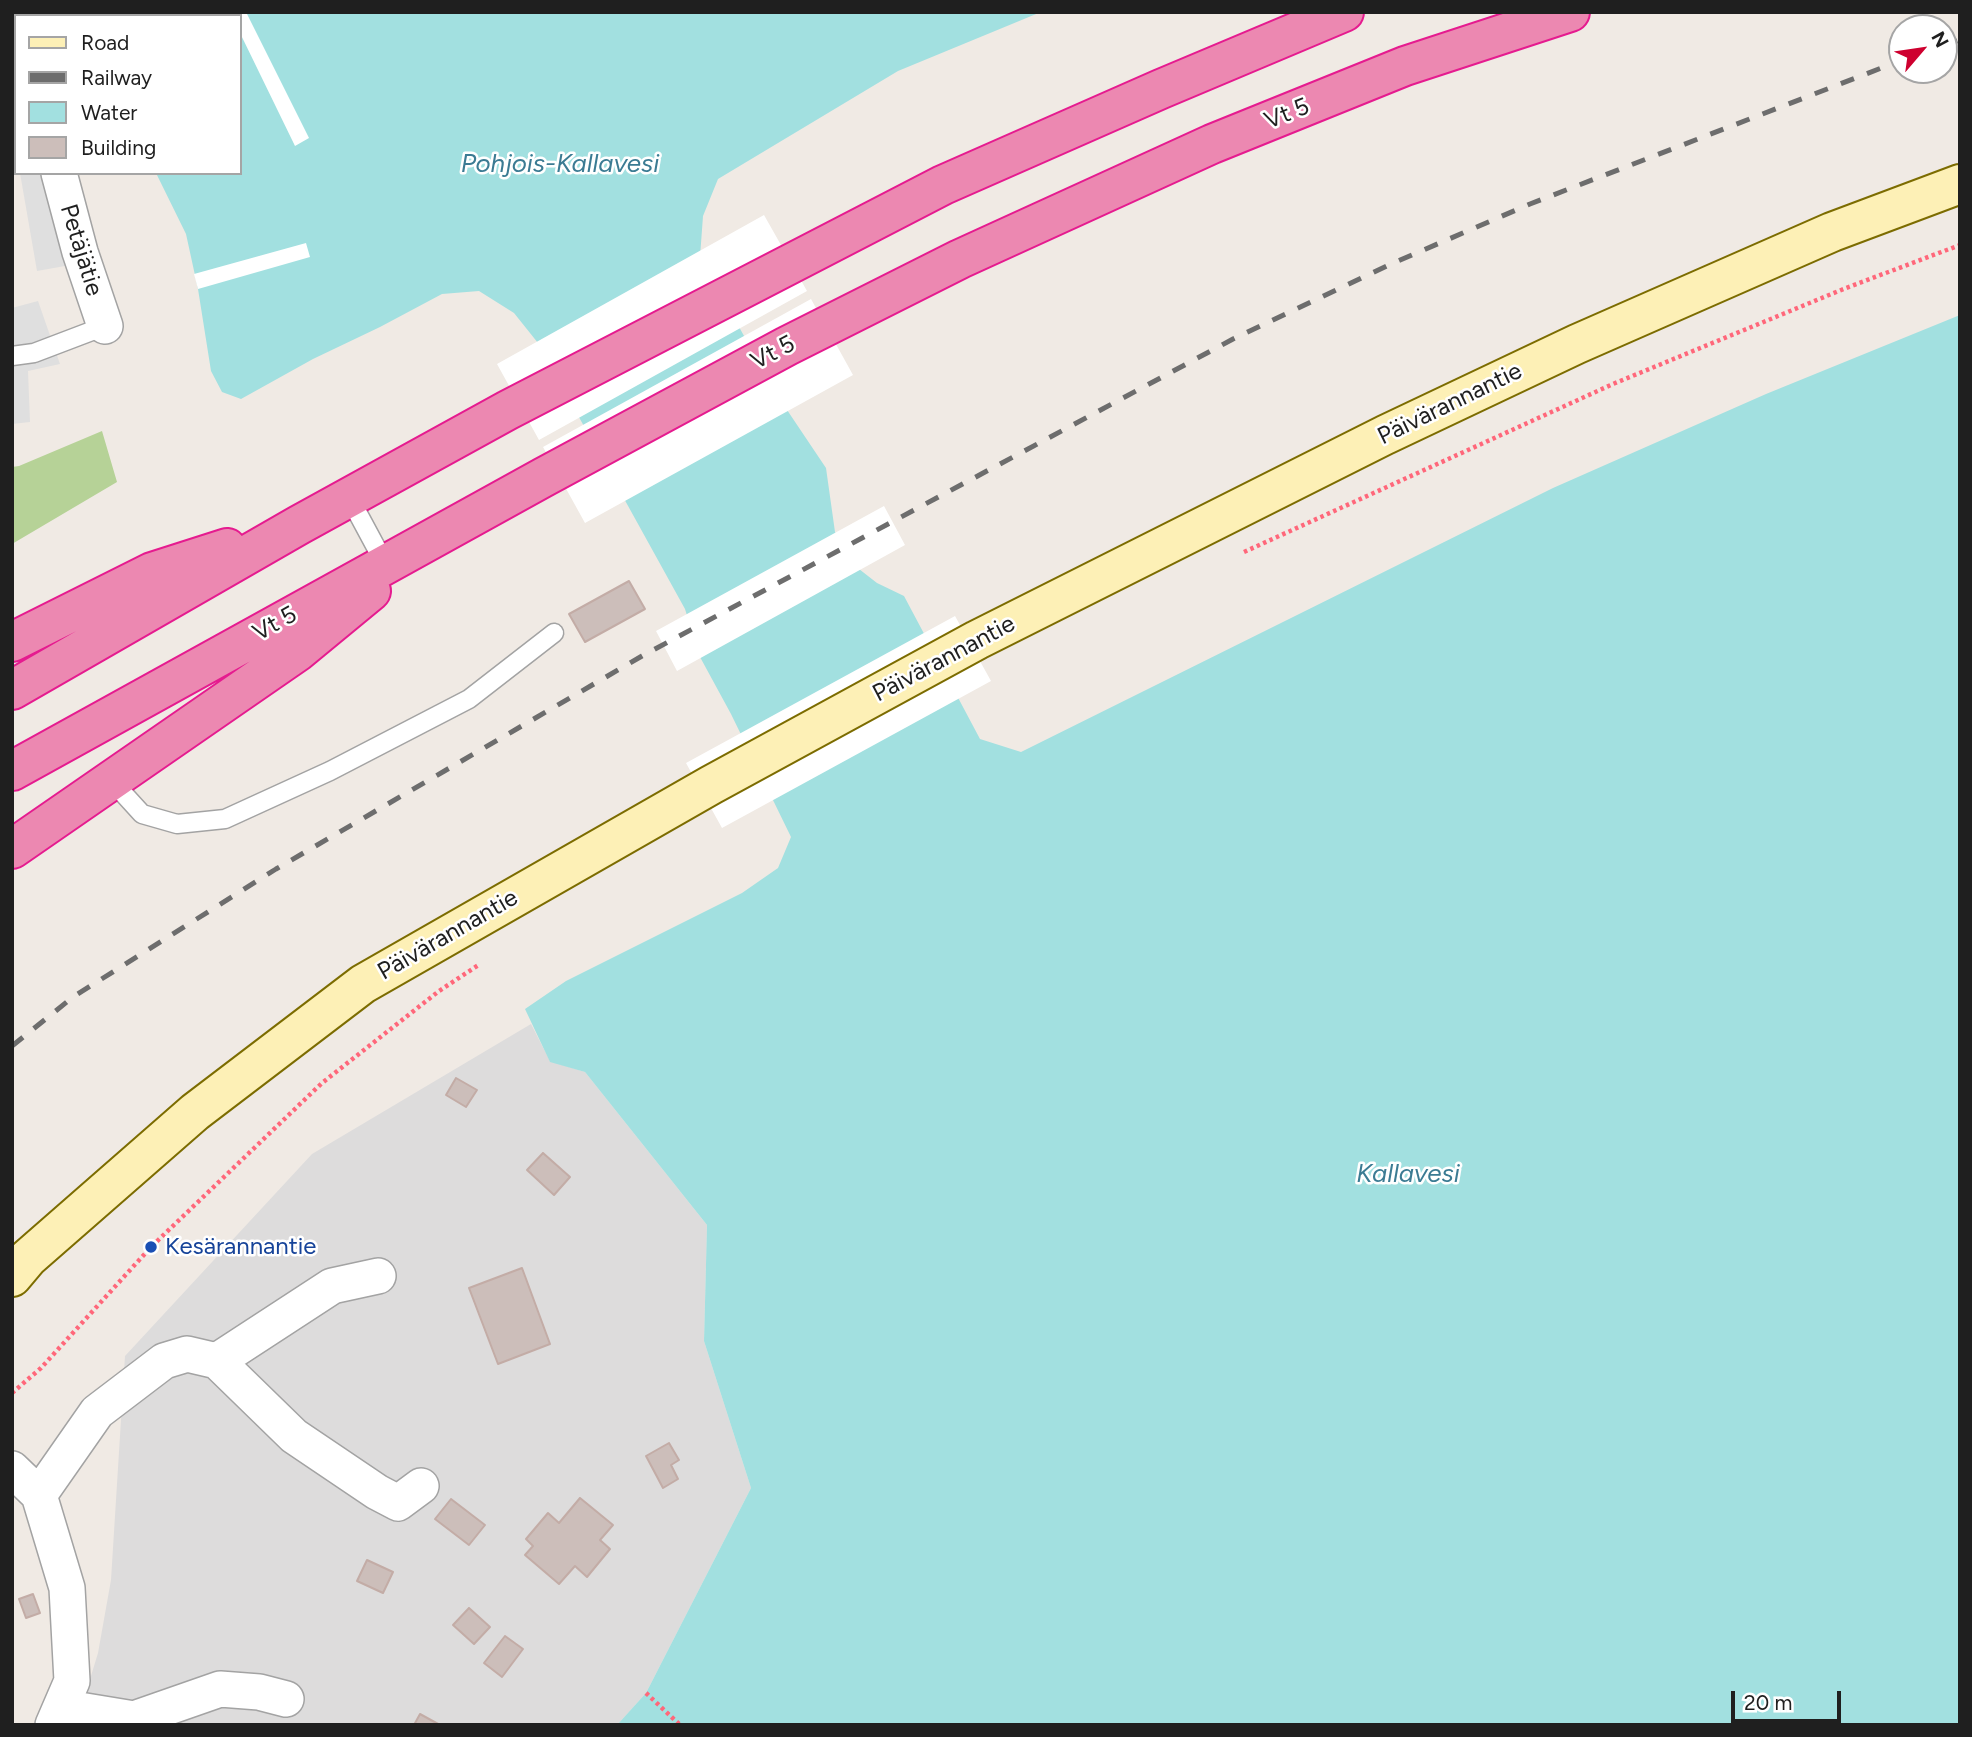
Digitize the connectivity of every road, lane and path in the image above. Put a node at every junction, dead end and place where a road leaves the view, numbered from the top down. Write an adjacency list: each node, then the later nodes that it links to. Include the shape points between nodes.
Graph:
1 (1344, 12): 8 (highway, via 943,186)
2 (1570, 12): 10 (highway, Vt 5, via 1405,66 1212,144 960,259 787,345)
3 (60, 175): 6 (street, Petäjätie)
4 (1960, 184): 20 (main road, Päivärannantie, via 1832,232 1385,435 977,640 711,785 363,984 195,1112)
5 (1960, 245): 11 (path, via 1613,384)
6 (105, 326): 7 (lane, via 34,353)
7 (12, 356)
8 (349, 497): 9 (highway); 12 (lane)
9 (299, 525): 14 (highway, via 152,572); 15 (highway)
10 (444, 532): 12 (highway, Vt 5); 17 (highway, via 297,652)
11 (1243, 552)
12 (385, 564): 16 (highway, Vt 5)
13 (554, 633): 17 (lane, via 469,699 225,819 177,824 142,814)
14 (12, 642)
15 (12, 690)
16 (12, 771)
17 (111, 780): 18 (highway)
18 (12, 849)
19 (485, 961): 23 (path, via 439,991 322,1083 151,1247 41,1368)
20 (12, 1276)
21 (378, 1276): 22 (street, via 332,1286)
22 (217, 1362): 25 (street, via 294,1436 377,1492 398,1503); 26 (street, via 187,1354 164,1361 97,1412)
23 (12, 1393)
24 (12, 1469): 26 (street)
25 (421, 1486)
26 (38, 1495): 29 (street, via 67,1588 72,1681)
27 (646, 1693): 30 (path)
28 (286, 1699): 29 (street, via 220,1689 134,1719)
29 (57, 1716)
30 (679, 1724)

